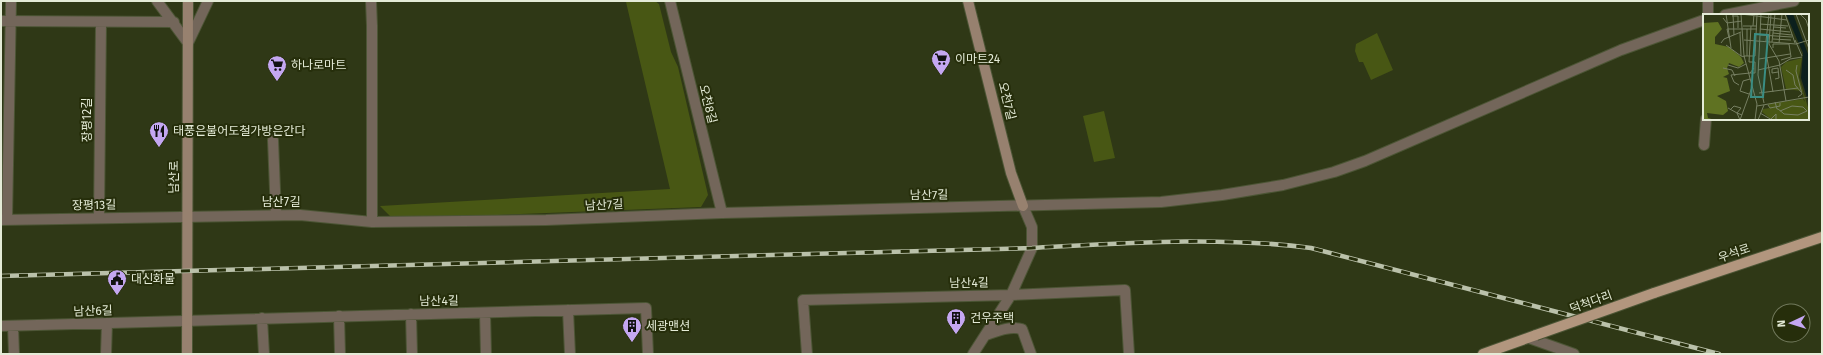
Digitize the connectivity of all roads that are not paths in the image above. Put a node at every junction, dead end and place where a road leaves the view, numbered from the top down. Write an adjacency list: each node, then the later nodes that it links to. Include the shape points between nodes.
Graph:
1 (11, 1): 13 (street)
2 (157, 1): 15 (street)
3 (188, 1): 16 (street, 남산로)
4 (208, 1): 16 (street)
5 (371, 1): 26 (street)
6 (670, 1): 21 (street, 오천8길)
7 (968, 1): 20 (street, 오천7길, via 1011,173)
8 (1708, 1): 10 (street)
9 (1794, 1): 11 (street)
10 (1708, 14)
11 (1729, 14)
12 (1703, 20): 20 (street, 남산7길, via 1621,50 1365,161 1307,180 1222,195 1167,201)
13 (6, 21): 14 (street); 25 (street)
14 (101, 22): 15 (street); 24 (street, 장평12길)
15 (174, 22): 16 (street)
16 (188, 43): 23 (street, 남산로)
17 (1706, 120): 19 (street)
18 (273, 140): 22 (street)
19 (1704, 145)
20 (1023, 206): 21 (street, 남산7길); 29 (street, via 1032,226 1032,248)
21 (722, 212): 26 (street, 남산7길, via 546,220)
22 (276, 215): 23 (street, 남산7길); 26 (street, 남산7길, via 317,215)
23 (187, 216): 24 (street, 장평13길); 35 (street, 남산로)
24 (99, 218): 25 (street, 장평13길)
25 (4, 220)
26 (372, 222)
27 (1822, 237): 28 (main road, 우석로)
28 (1654, 293): 40 (main road, 덕척다리, bridge)
29 (1011, 295): 39 (street); 50 (street, 남산4길, via 803,300); 53 (street, 남산4길, via 1125,290)
30 (568, 310): 31 (street, 남산4길); 48 (street); 49 (street, 남산4길, via 646,308)
31 (485, 313): 32 (street, 남산4길); 47 (street)
32 (411, 314): 33 (street, 남산4길); 46 (street)
33 (339, 316): 34 (street, 남산4길); 45 (street)
34 (262, 318): 35 (street, 남산4길); 44 (street)
35 (187, 320): 36 (street, 남산6길); 43 (street, 남산로)
36 (107, 323): 38 (street, 남산6길); 42 (street)
37 (1, 326): 38 (street, 남산6길)
38 (12, 326): 41 (street)
39 (986, 335): 51 (street); 52 (street, via 1002,330 1022,329)
40 (1532, 336): 54 (main road); 55 (street)
41 (14, 354)
42 (106, 354)
43 (187, 354)
44 (264, 354)
45 (340, 354)
46 (412, 354)
47 (486, 354)
48 (570, 354)
49 (648, 354)
50 (807, 354)
51 (973, 354)
52 (1031, 354)
53 (1128, 354)
54 (1483, 354)
55 (1574, 354)

